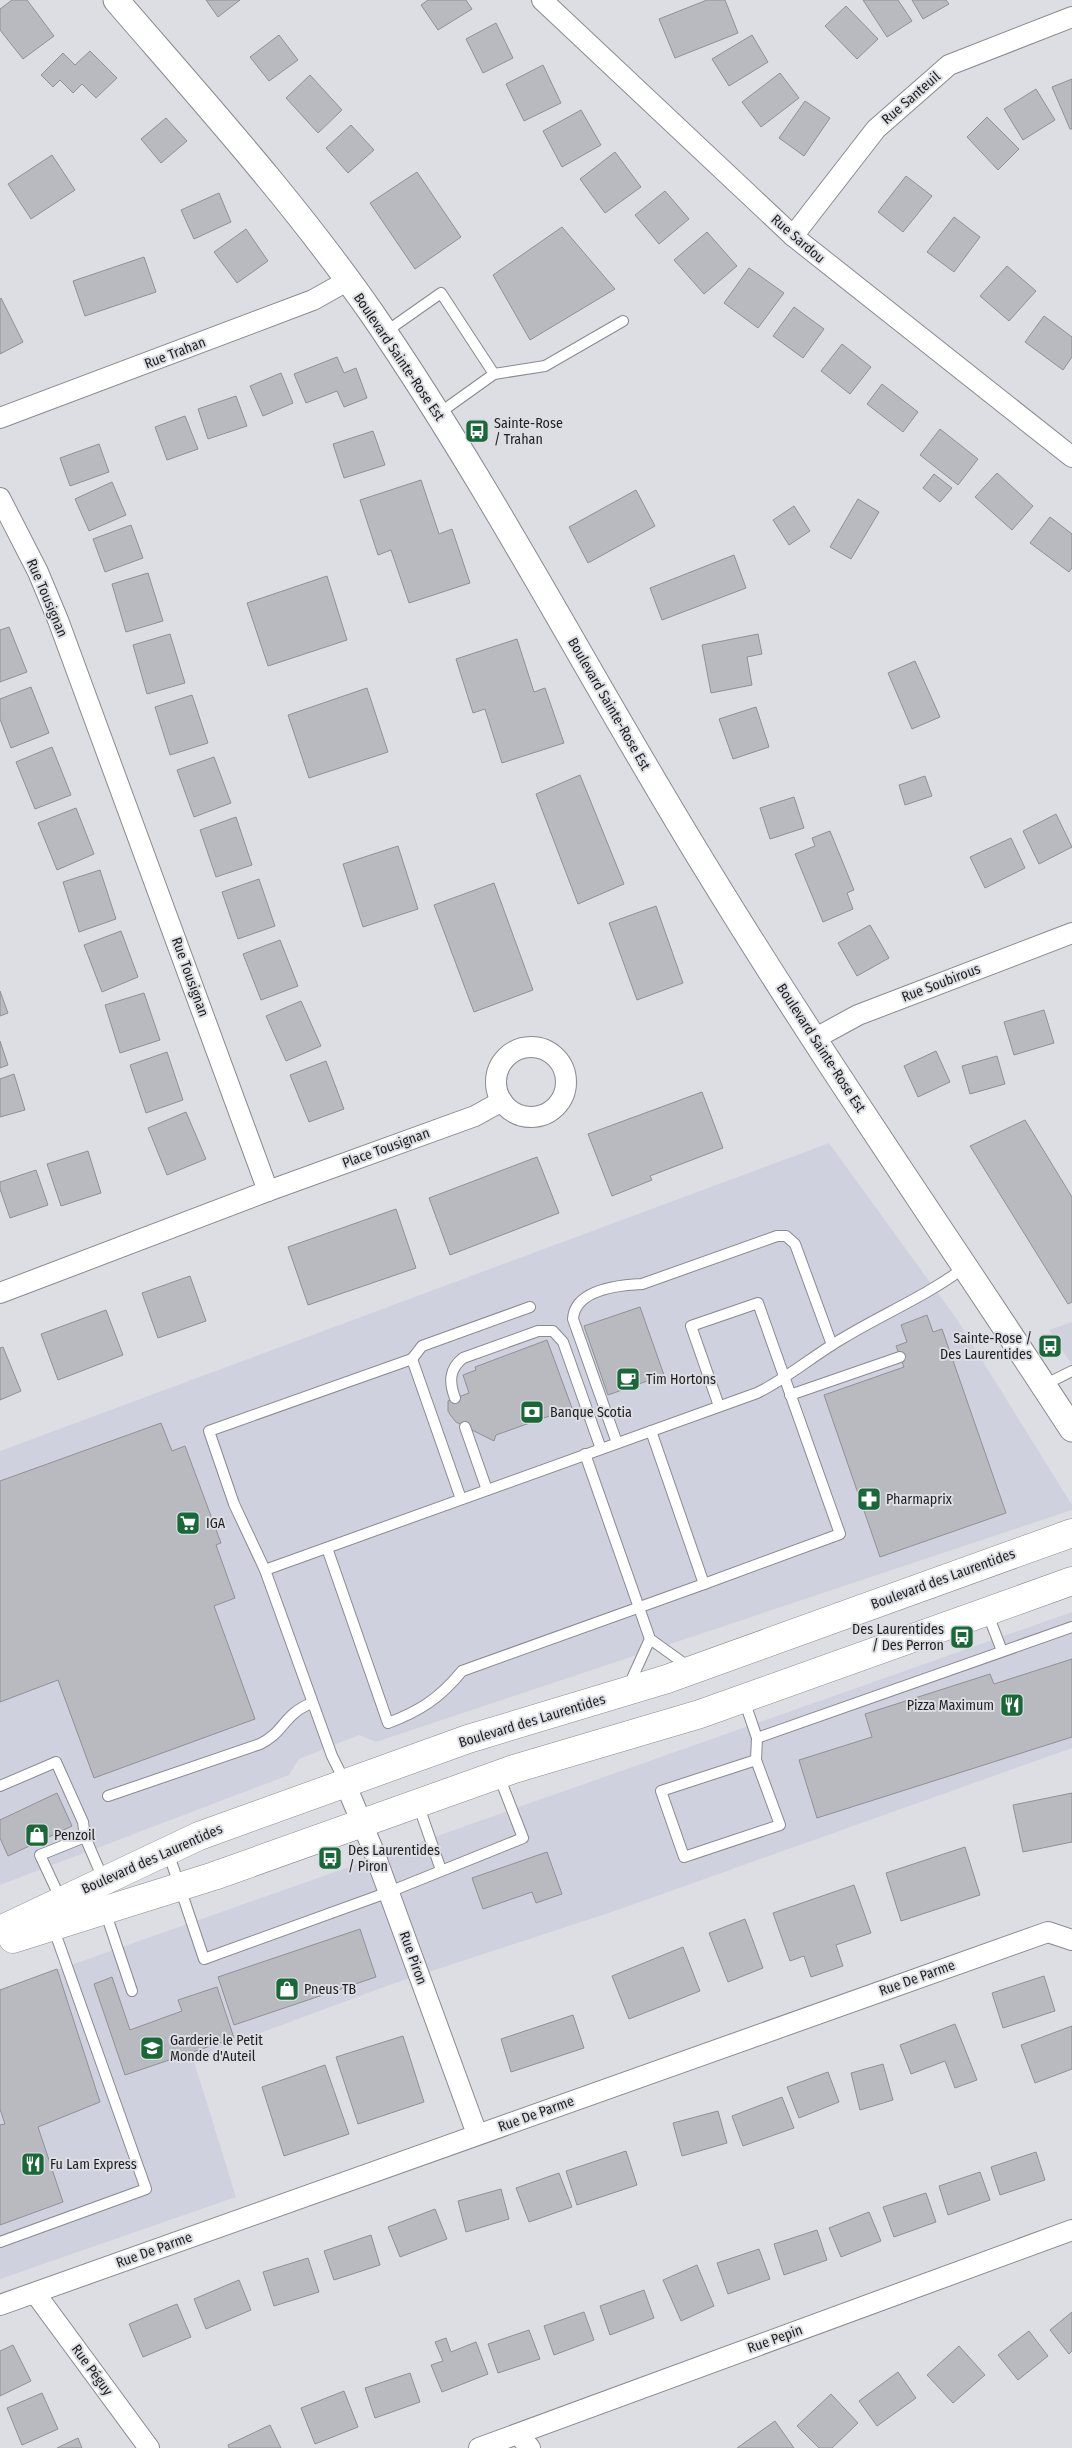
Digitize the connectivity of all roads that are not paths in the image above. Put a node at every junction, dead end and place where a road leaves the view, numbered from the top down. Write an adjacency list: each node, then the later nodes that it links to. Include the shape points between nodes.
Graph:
1 (116, 0): 5 (street, Boulevard Sainte-Rose Est, via 273,185)
2 (542, 0): 4 (street, Rue Sardou)
3 (1072, 17): 4 (street, Rue Santeuil, via 949,65 876,129)
4 (793, 236): 11 (street, Rue Sardou)
5 (347, 281): 7 (street, Boulevard Sainte-Rose Est); 10 (street, Rue Trahan, via 313,300)
6 (623, 321): 8 (lane, via 545,366)
7 (384, 333): 8 (lane, via 441,293); 9 (street, Boulevard Sainte-Rose Est)
8 (494, 374): 9 (lane)
9 (437, 414): 14 (street, Boulevard Sainte-Rose Est, via 704,866)
10 (0, 418)
11 (1069, 449)
12 (0, 498): 16 (street, Rue Tousignan, via 47,592)
13 (1072, 933): 14 (street, Rue Soubirous, via 858,1015)
14 (814, 1039): 17 (street, Boulevard Sainte-Rose Est)
15 (502, 1101): 16 (street, Place Tousignan, via 475,1116)
16 (268, 1191): 18 (street)
17 (965, 1267): 20 (lane, via 930,1291); 25 (street, Boulevard Sainte-Rose Est)
18 (0, 1293)
19 (530, 1307): 22 (lane, via 422,1346)
20 (832, 1345): 24 (lane); 32 (lane, via 795,1244 786,1236 777,1236 642,1284 622,1285 588,1296 576,1307 574,1319)
21 (900, 1357): 26 (lane)
22 (412, 1359): 36 (lane); 39 (lane, via 209,1431 234,1504)
23 (1072, 1371): 25 (lane)
24 (784, 1378): 26 (lane); 28 (lane, via 757,1393); 28 (lane, via 758,1302 691,1326)
25 (1043, 1385): 30 (street, Boulevard Sainte-Rose Est)
26 (790, 1395): 41 (lane, via 840,1534)
27 (455, 1398): 33 (lane, via 450,1378 463,1358 538,1330 553,1331 563,1342)
28 (719, 1406): 31 (lane)
29 (465, 1427): 35 (lane)
30 (1072, 1430)
31 (651, 1431): 32 (lane); 41 (lane)
32 (618, 1443): 33 (lane)
33 (601, 1449): 34 (lane)
34 (585, 1454): 35 (lane); 42 (lane)
35 (487, 1490): 36 (lane)
36 (462, 1499): 38 (lane)
37 (1072, 1533): 47 (main road, Boulevard des Laurentides)
38 (327, 1548): 39 (lane); 42 (lane, via 388,1723 418,1711 462,1671)
39 (265, 1570): 50 (lane)
40 (1072, 1581): 43 (main road, Boulevard des Laurentides)
41 (704, 1584): 42 (lane)
42 (639, 1607): 45 (lane)
43 (987, 1612): 46 (lane); 49 (main road, Boulevard des Laurentides)
44 (1072, 1626): 46 (lane)
45 (650, 1639): 47 (lane); 48 (lane)
46 (1002, 1651): 51 (lane)
47 (692, 1670): 48 (main road, Boulevard des Laurentides)
48 (625, 1693): 54 (main road, Boulevard des Laurentides, via 499,1729)
49 (744, 1699): 51 (lane); 53 (main road, Boulevard des Laurentides)
50 (312, 1703): 54 (lane); 56 (lane, via 290,1714 276,1734 260,1744)
51 (757, 1738): 52 (lane)
52 (756, 1760): 52 (lane, via 660,1791 684,1857 780,1825)
53 (498, 1774): 57 (main road, Boulevard des Laurentides); 61 (lane, via 523,1838)
54 (345, 1783): 58 (street, Rue Piron); 60 (main road, Boulevard des Laurentides, via 199,1836)
55 (0, 1786): 59 (lane, via 56,1762 83,1822)
56 (108, 1796)
57 (418, 1803): 58 (main road, Boulevard des Laurentides); 61 (lane)
58 (362, 1823): 62 (main road, Boulevard des Laurentides); 63 (street, Rue Piron)
59 (85, 1836): 64 (lane); 65 (lane, via 40,1855)
60 (167, 1851): 62 (lane); 64 (main road, Boulevard des Laurentides)
61 (441, 1870): 63 (lane)
62 (180, 1887): 63 (lane, via 204,1959); 64 (main road, Boulevard des Laurentides)
63 (389, 1892): 70 (street, Rue Piron)
64 (104, 1896): 65 (main road, Boulevard des Laurentides); 69 (lane)
65 (58, 1914): 66 (main road, Boulevard des Laurentides); 68 (main road, Boulevard des Laurentides); 72 (lane, via 146,2189)
66 (0, 1930)
67 (1072, 1940): 70 (street, Rue De Parme, via 1048,1932)
68 (0, 1943)
69 (132, 1991)
70 (477, 2134): 73 (street, Rue De Parme)
71 (1072, 2230): 75 (street, Rue Pepin)
72 (0, 2242)
73 (35, 2293): 74 (street, Rue De Parme); 76 (street, Rue Péguy)
74 (0, 2305)
75 (524, 2441): 77 (street, Rue Pepin)
76 (149, 2448)
77 (479, 2448)

